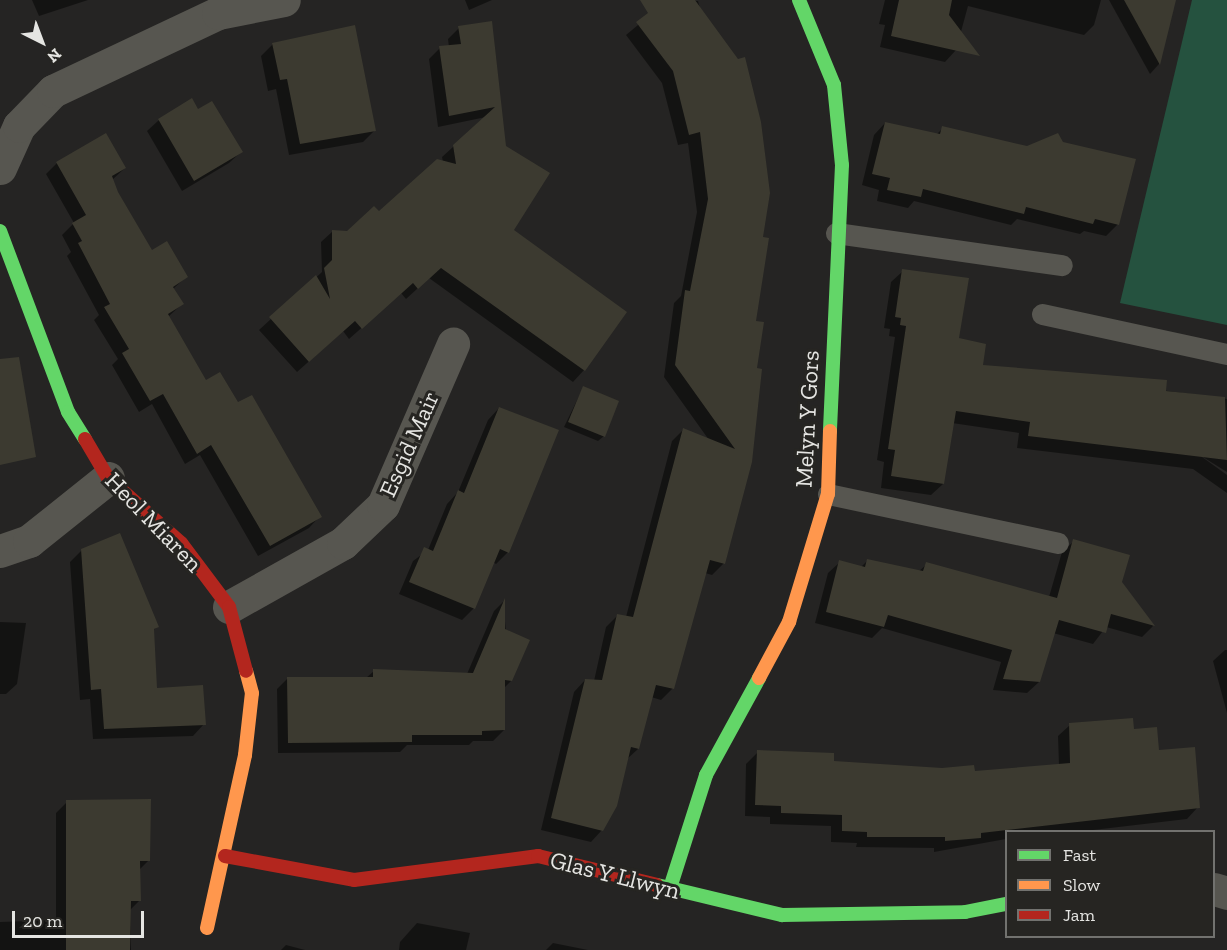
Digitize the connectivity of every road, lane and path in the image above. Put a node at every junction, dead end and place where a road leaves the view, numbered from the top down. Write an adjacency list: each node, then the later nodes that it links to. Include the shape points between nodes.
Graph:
1 (284, 0): 3 (street, via 218,13 53,91)
2 (800, 0): 6 (street, Melyn Y Gors, via 834,85 843,165)
3 (10, 119): 4 (street)
4 (0, 168)
5 (0, 231): 11 (street, Heol Miaren, via 68,412)
6 (836, 233): 7 (lane); 12 (street, Melyn Y Gors)
7 (1062, 265)
8 (1042, 314): 10 (lane)
9 (453, 344): 15 (street, Esgid Mair, via 383,505 343,543)
10 (1227, 354)
11 (108, 478): 14 (street, via 29,541); 15 (street, Heol Miaren, via 181,543)
12 (828, 494): 13 (lane); 17 (street, Melyn Y Gors, via 789,622 706,775)
13 (1058, 543)
14 (0, 551)
15 (229, 607): 16 (street, Heol Miaren, via 252,693 245,755)
16 (225, 856): 17 (street, Glas Y Llwyn, via 354,880 538,856); 19 (street, Heol Miaren)
17 (670, 888): 18 (street, Glas Y Llwyn, via 782,915 965,912)
18 (1005, 904)
19 (207, 928)

